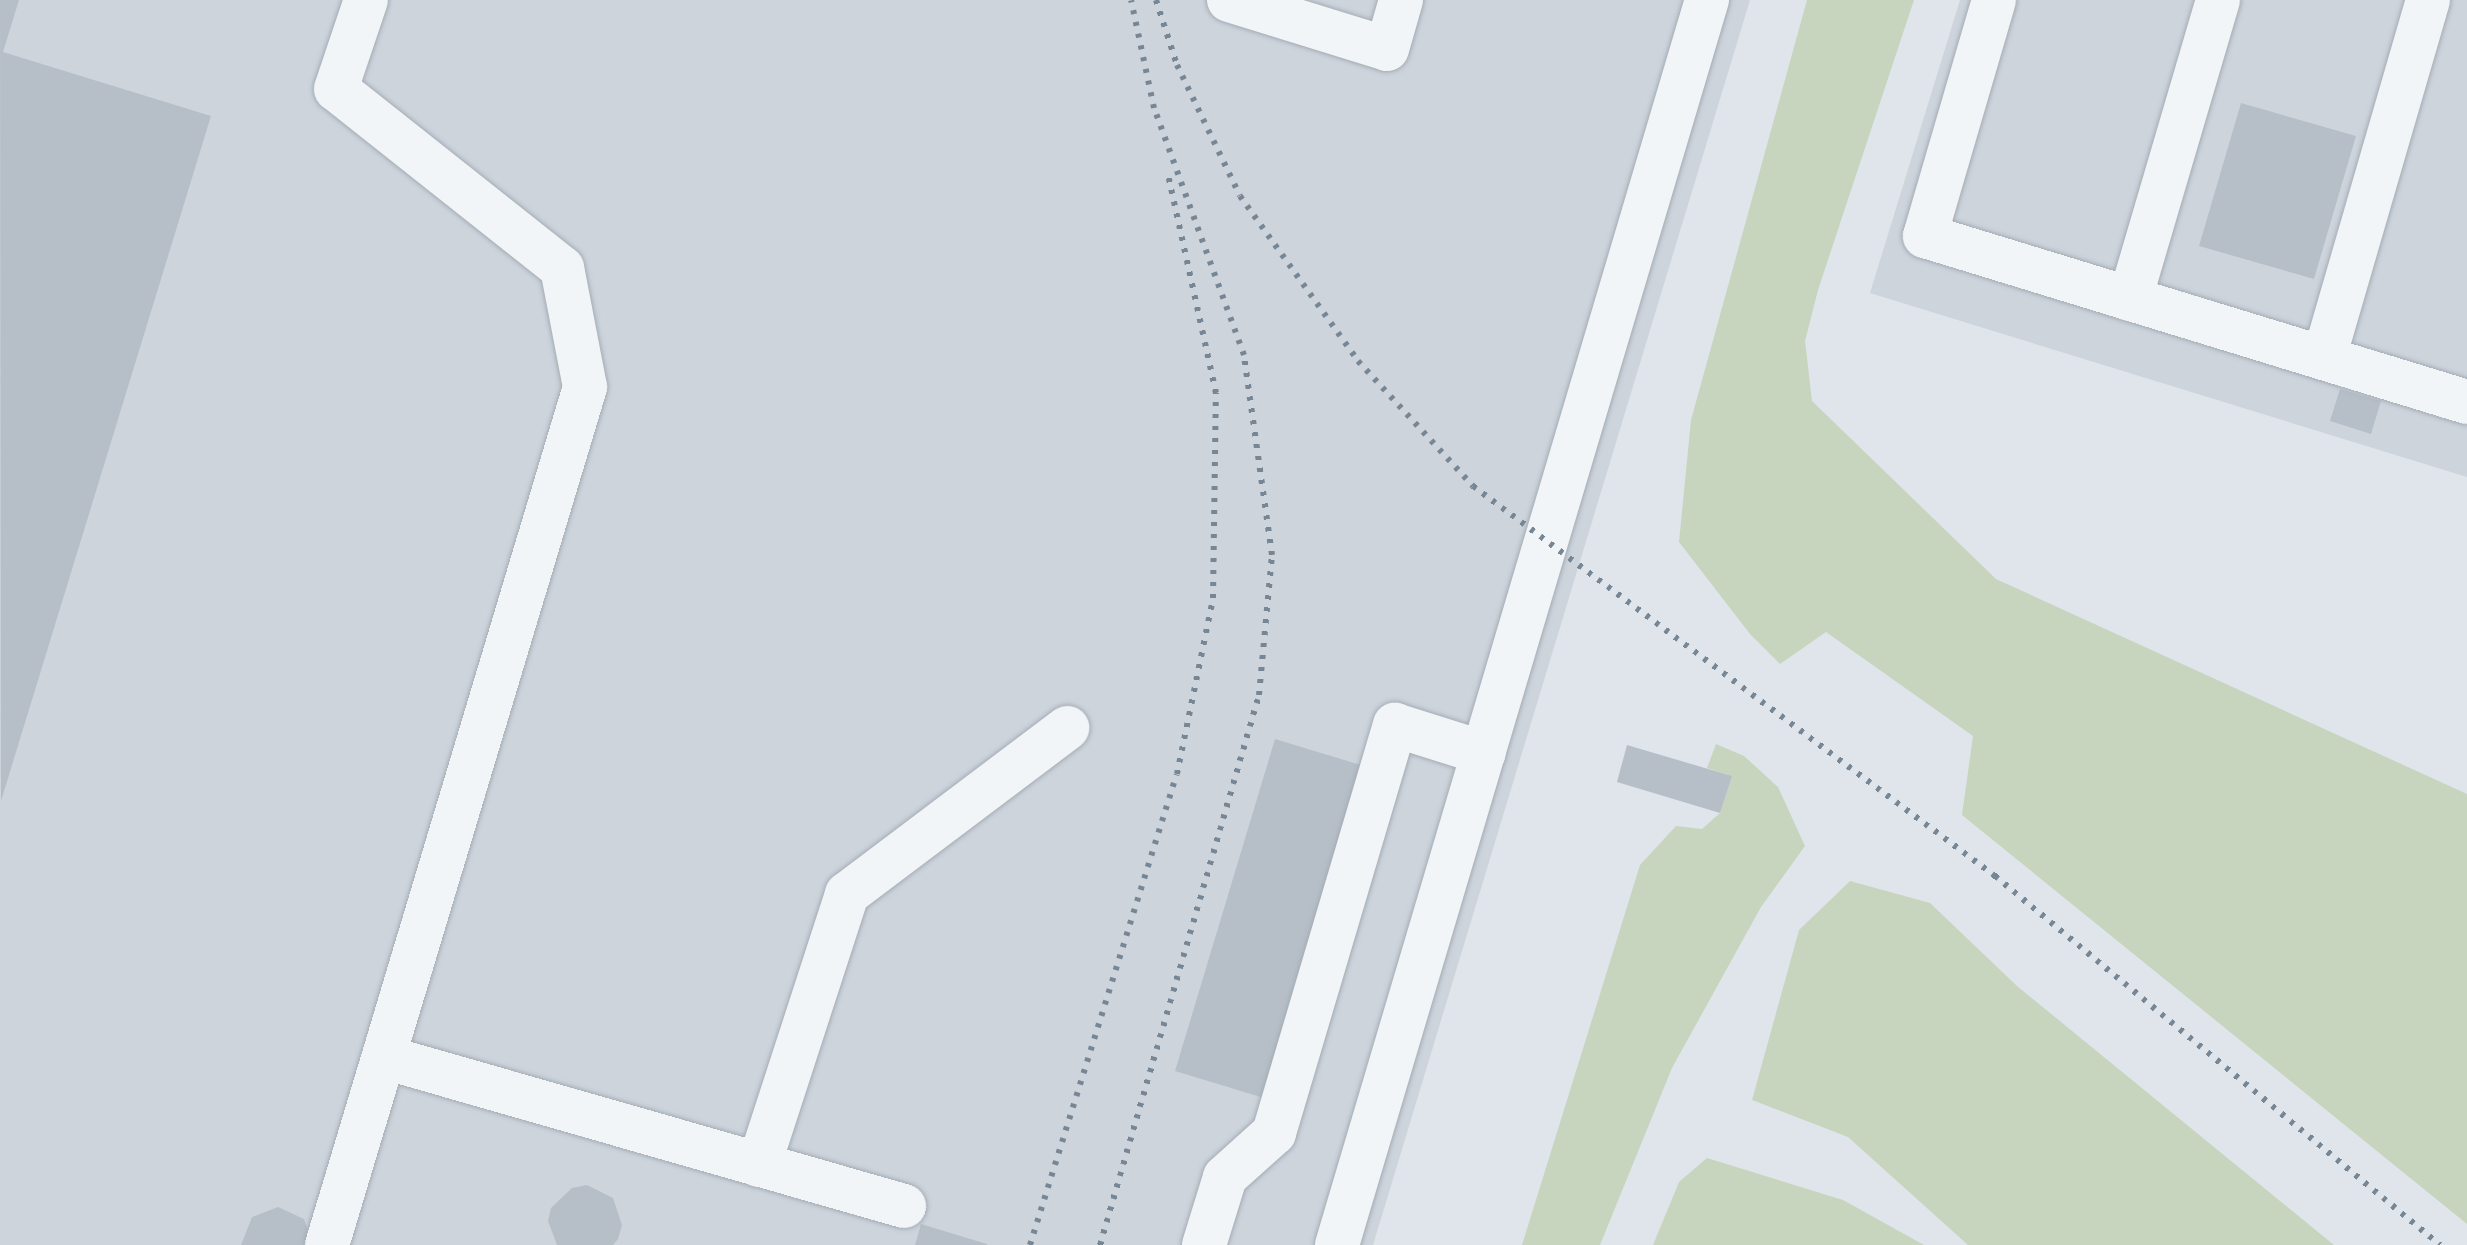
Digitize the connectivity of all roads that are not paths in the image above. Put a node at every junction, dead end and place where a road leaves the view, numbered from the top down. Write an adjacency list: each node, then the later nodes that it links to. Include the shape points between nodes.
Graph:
1 (366, 0): 13 (lane, via 336,89 562,268 585,387)
2 (1229, 0): 3 (lane, via 1387,49)
3 (1401, 0)
4 (1707, 0): 12 (lane)
5 (1994, 0): 8 (lane, via 1925,236)
6 (2218, 0): 8 (lane)
7 (2428, 0): 9 (lane)
8 (2130, 299): 9 (lane)
9 (2324, 358): 10 (lane)
10 (2467, 402)
11 (1067, 728): 14 (lane, via 847,894)
12 (1484, 753): 17 (lane, via 1395,725 1274,1133 1225,1177); 18 (lane)
13 (384, 1057): 14 (lane); 16 (lane)
14 (759, 1165): 15 (lane)
15 (904, 1206)
16 (327, 1245)
17 (1204, 1245)
18 (1337, 1245)

